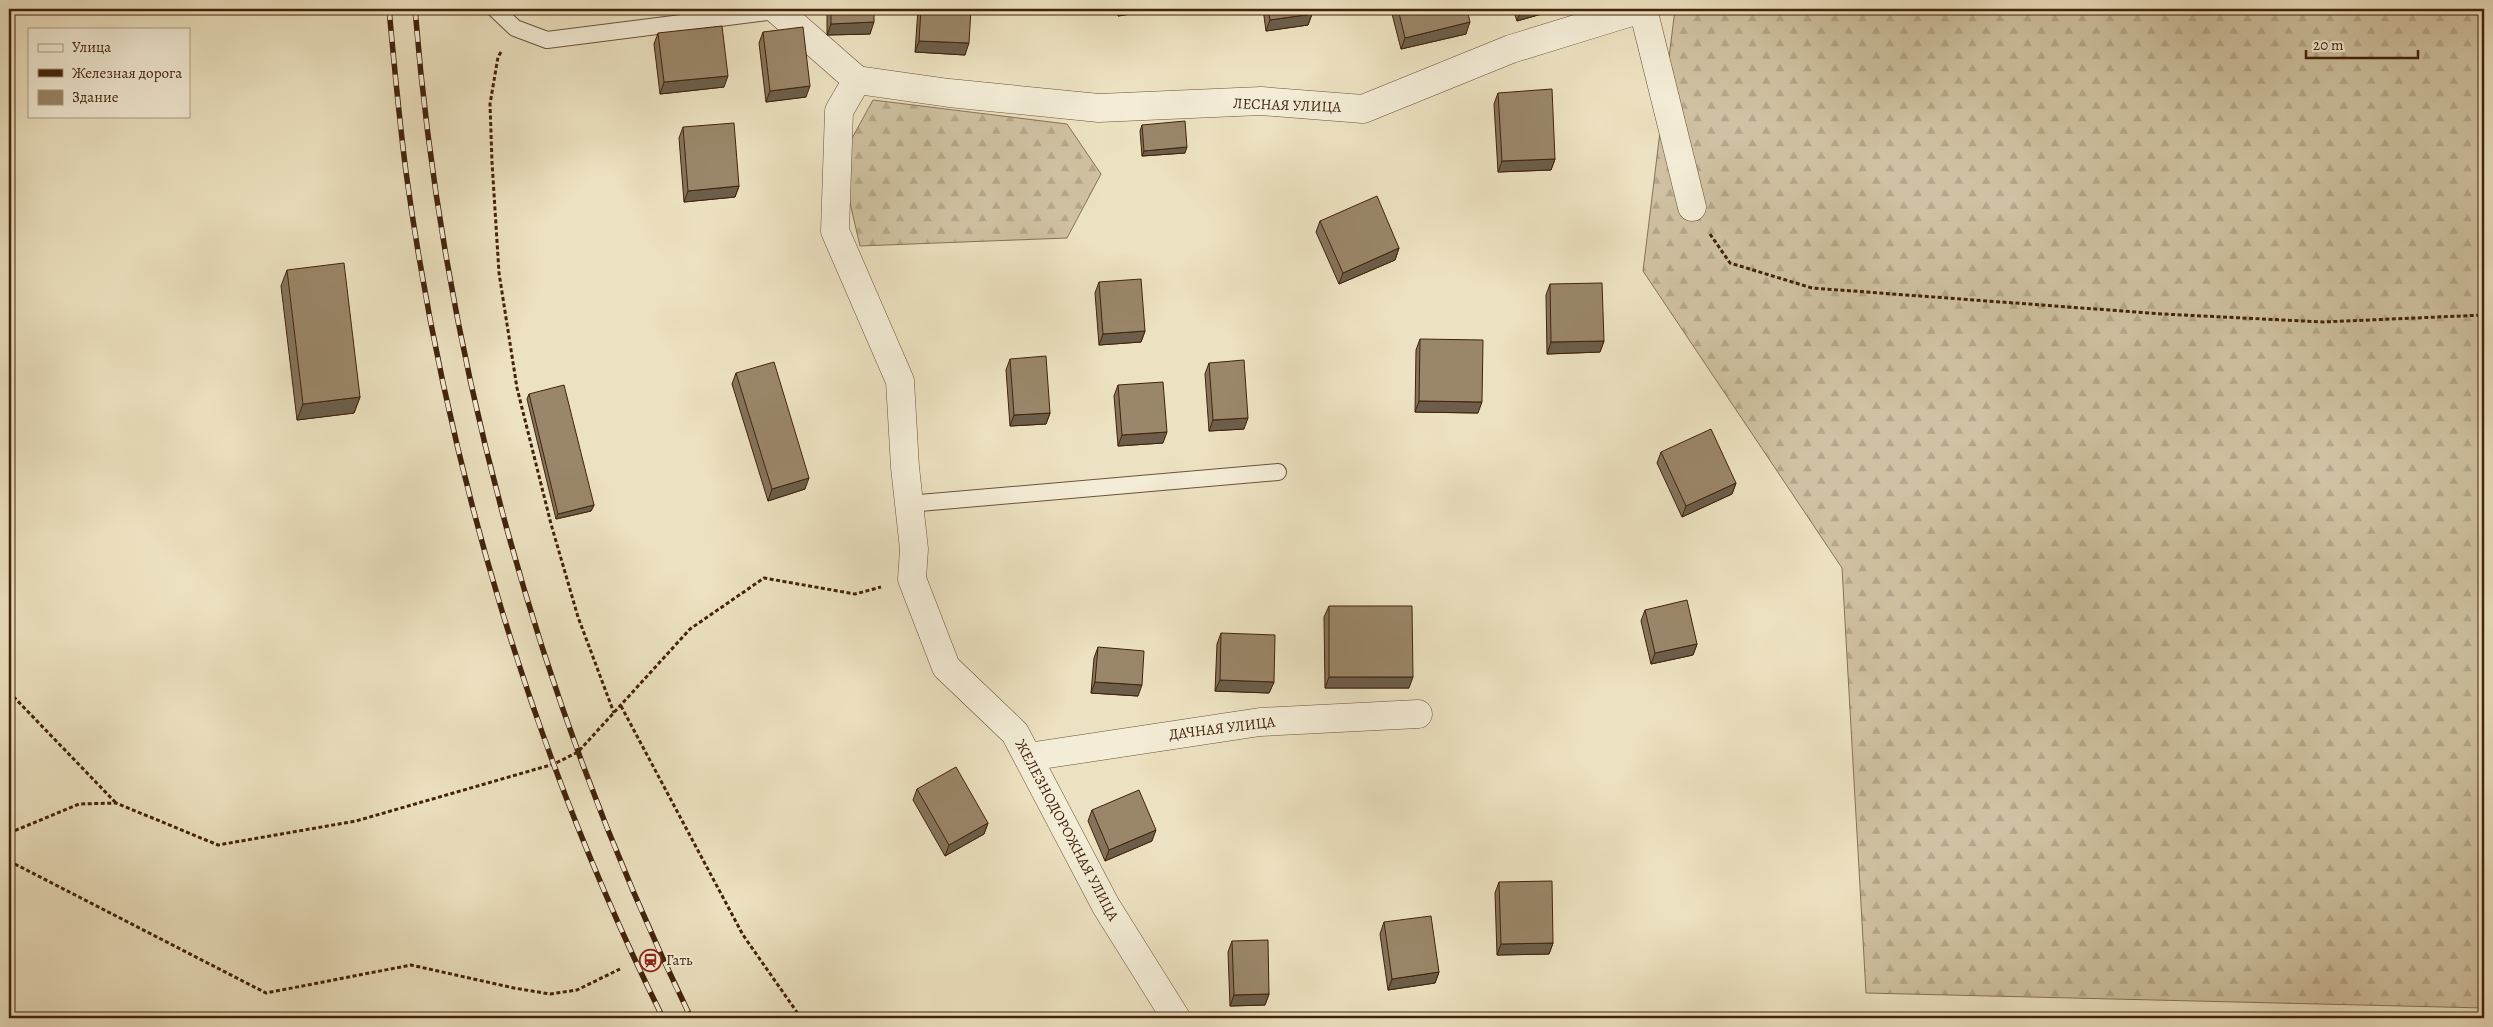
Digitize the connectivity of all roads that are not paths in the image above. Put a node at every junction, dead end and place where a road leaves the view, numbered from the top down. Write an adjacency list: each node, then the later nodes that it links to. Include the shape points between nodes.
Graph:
1 (495, 9): 3 (lane, via 515,28 547,40)
2 (1642, 9): 4 (street, ЛЕСНАЯ УЛИЦА, via 1511,49 1362,109 1261,101 1099,108); 5 (street)
3 (776, 10): 4 (street)
4 (858, 80): 7 (street, ЖЕЛЕЗНОДОРОЖНАЯ УЛИЦА, via 839,111 835,231 900,381)
5 (1692, 207)
6 (1278, 472): 7 (lane)
7 (908, 504): 9 (street, ЖЕЛЕЗНОДОРОЖНАЯ УЛИЦА, via 914,549 912,579 946,667 1015,733)
8 (1418, 714): 9 (street, ДАЧНАЯ УЛИЦА, via 1260,722)
9 (1028, 757): 10 (street, ЖЕЛЕЗНОДОРОЖНАЯ УЛИЦА, via 1106,906)
10 (1176, 1018)

